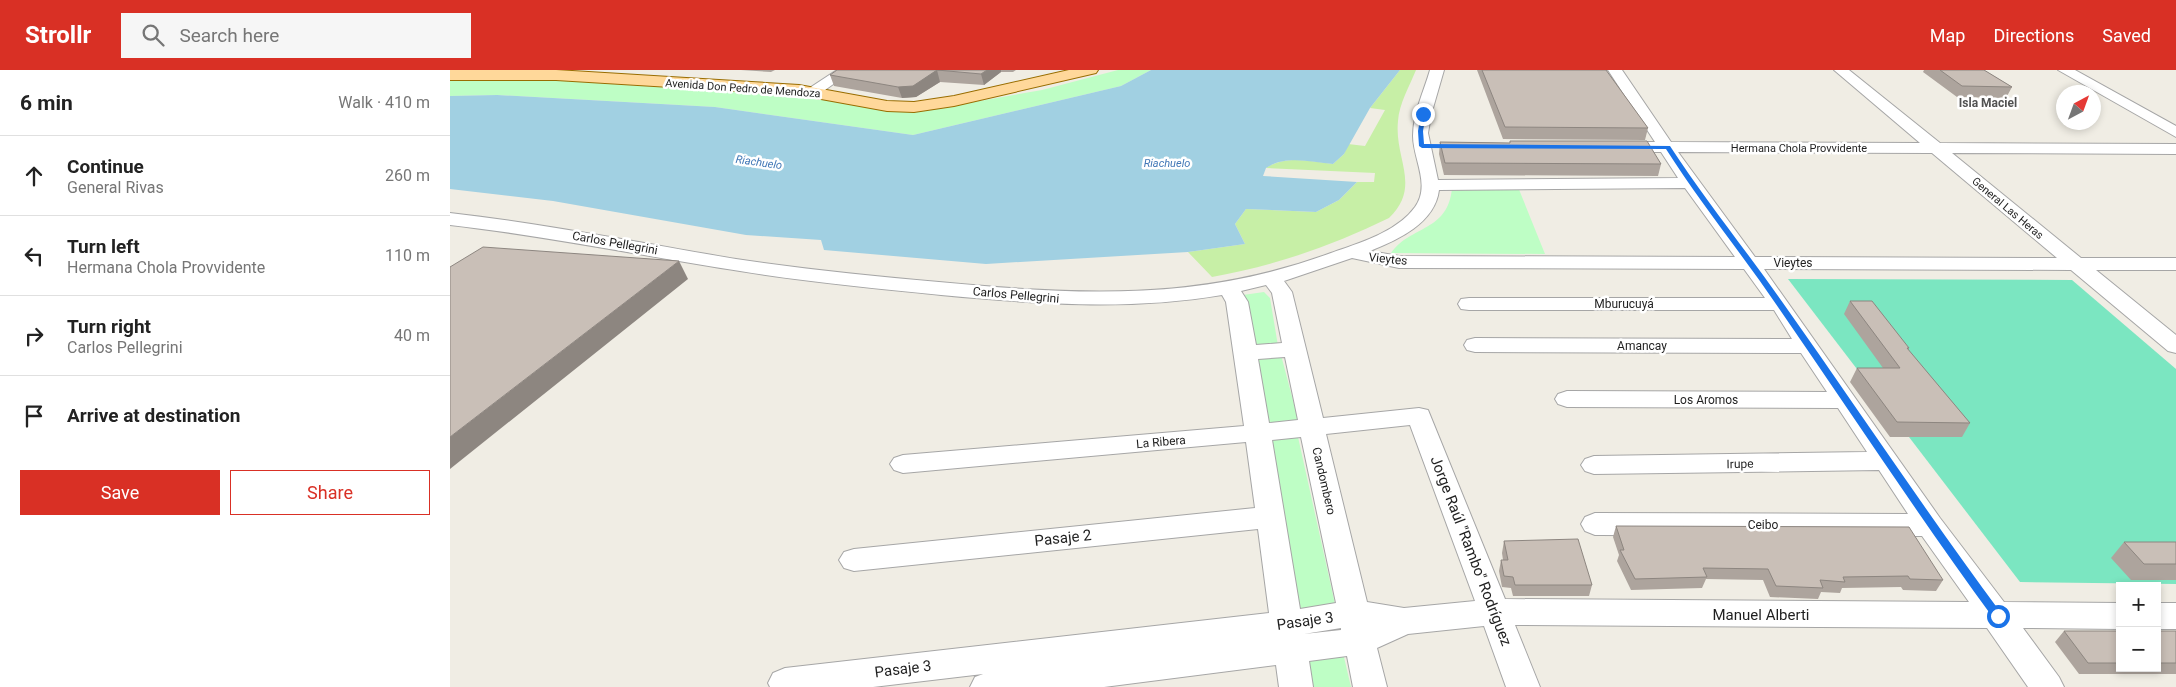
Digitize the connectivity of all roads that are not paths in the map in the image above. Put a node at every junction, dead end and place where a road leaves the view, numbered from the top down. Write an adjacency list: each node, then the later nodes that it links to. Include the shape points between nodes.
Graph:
1 (846, 70): 9 (street)
2 (1090, 70): 9 (main road, Avenida Don Pedro de Mendoza, via 962,100 921,106 887,106)
3 (1437, 70): 16 (street, via 1420,131 1432,146)
4 (1614, 70): 12 (street)
5 (1841, 70): 13 (street, General Las Heras)
6 (2065, 70): 10 (street)
7 (533, 72): 8 (main road, Avenida Don Pedro de Mendoza); 9 (main road, Avenida Don Pedro de Mendoza)
8 (450, 75)
9 (813, 92)
10 (2176, 132)
11 (1599, 147): 12 (street, Hermana Chola Provvidente)
12 (1668, 148): 13 (street, Hermana Chola Provvidente); 15 (street)
13 (1936, 148): 14 (street, Hermana Chola Provvidente); 20 (street, General Las Heras)
14 (2176, 149)
15 (1690, 183): 16 (street); 19 (street)
16 (1432, 185): 18 (street, Carlos Pellegrini, via 1423,211 1411,221)
17 (450, 219): 23 (street, Carlos Pellegrini, via 544,230 776,271 867,282 1068,299 1155,298)
18 (1350, 252): 19 (street, Vieytes, via 1398,262); 22 (street, Carlos Pellegrini)
19 (1748, 263): 20 (street, Vieytes); 25 (street)
20 (2076, 264): 21 (street, Vieytes); 28 (street, General Las Heras)
21 (2176, 264)
22 (1272, 279): 23 (street, Carlos Pellegrini); 29 (street, Candombero, via 1282,292)
23 (1229, 289): 30 (street, via 1237,302)
24 (1469, 304): 25 (street, Mburucuyá)
25 (1780, 304): 27 (street)
26 (1475, 346): 27 (street, Amancay)
27 (1809, 346): 32 (street)
28 (2176, 346)
29 (1296, 349): 30 (street); 34 (street, Candombero)
30 (1246, 353): 35 (street)
31 (1567, 399): 32 (street, Los Aromos)
32 (1845, 400): 36 (street)
33 (1419, 416): 34 (street, La Ribera); 43 (street, Jorge Raúl "Rambo" Rodríguez)
34 (1311, 427): 35 (street, La Ribera); 49 (street, Candombero)
35 (1258, 433): 37 (street, La Ribera); 39 (street)
36 (1887, 461): 38 (street, Irupe); 41 (street)
37 (903, 464)
38 (1594, 465)
39 (1272, 517): 42 (street, Pasaje 2); 50 (street)
40 (1595, 524): 41 (street, Ceibo)
41 (1930, 525): 44 (street)
42 (854, 560)
43 (1495, 612): 44 (street, Manuel Alberti); 48 (street, Manuel Alberti); 55 (street, Jorge Raúl "Rambo" Rodríguez)
44 (1998, 616): 45 (street, Manuel Alberti); 56 (street)
45 (2116, 616)
46 (2161, 616): 47 (street)
47 (2176, 616)
48 (1404, 621): 49 (street, Pasaje 3)
49 (1357, 627): 50 (street, Pasaje 3); 54 (street, Candombero)
50 (1288, 636): 51 (street, Pasaje 3); 52 (street, Pasaje 3); 53 (street)
51 (785, 683)
52 (987, 687)
53 (1296, 687)
54 (1370, 687)
55 (1523, 687)
56 (2047, 687)

